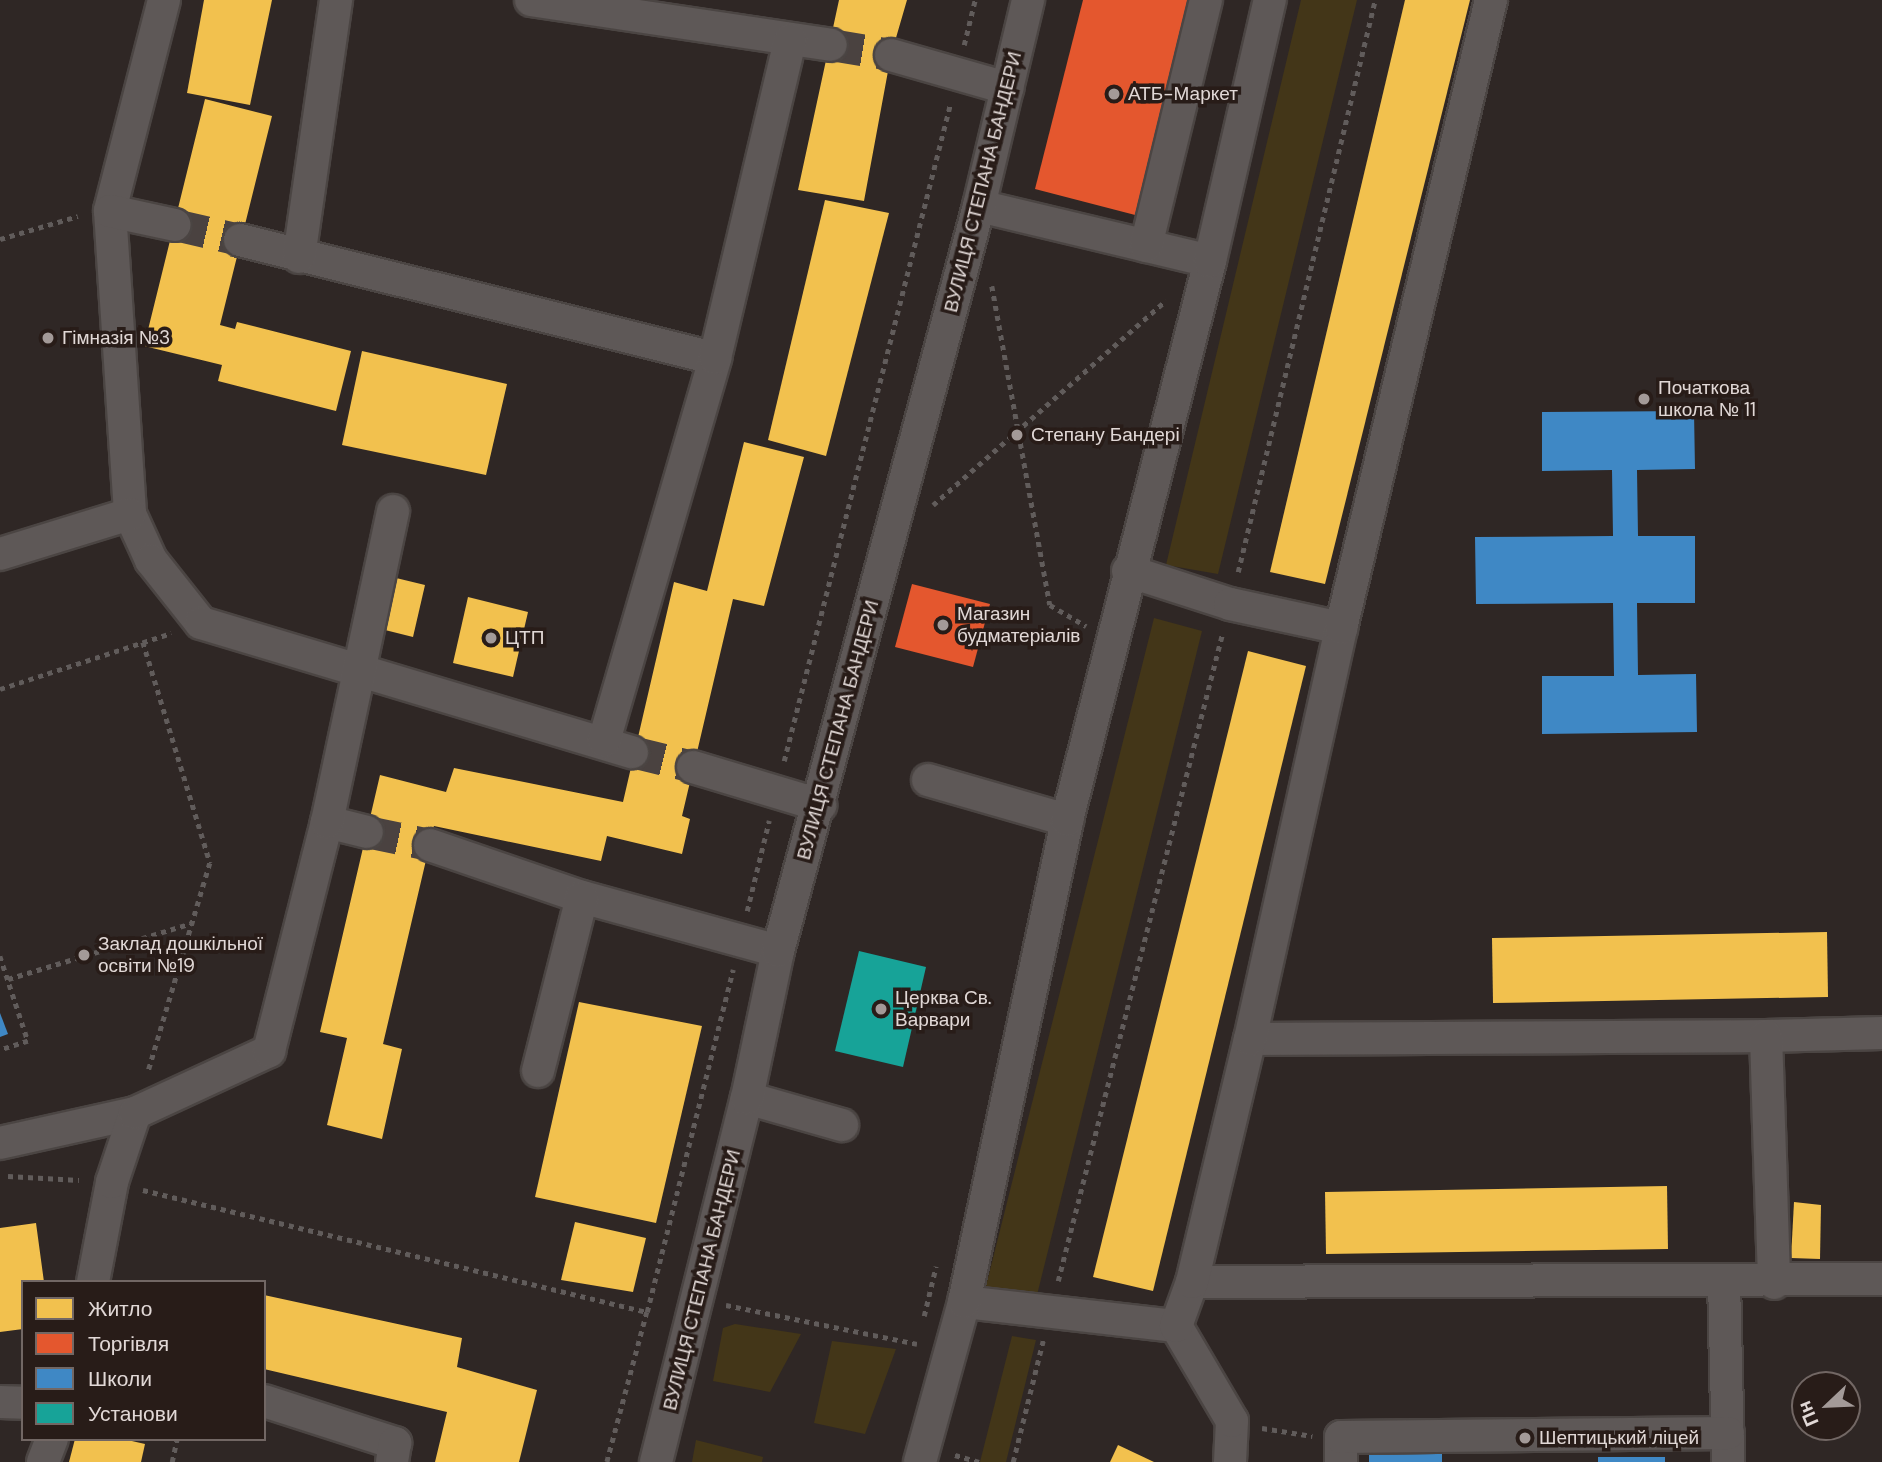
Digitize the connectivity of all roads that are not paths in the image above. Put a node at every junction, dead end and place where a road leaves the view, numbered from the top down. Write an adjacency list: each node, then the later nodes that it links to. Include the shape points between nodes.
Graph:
1 (164, 0): 13 (street)
2 (336, 0): 17 (street)
3 (531, 0): 8 (street)
4 (1028, 0): 11 (street, ВУЛИЦЯ СТЕПАНА БАНДЕРИ)
5 (1206, 0): 16 (street)
6 (1270, 0): 18 (street)
7 (1491, 0): 24 (street)
8 (790, 40): 9 (street); 19 (street)
9 (831, 45)
10 (891, 55): 11 (street)
11 (1007, 88): 12 (street, ВУЛИЦЯ СТЕПАНА БАНДЕРИ)
12 (979, 206): 16 (street); 28 (street, ВУЛИЦЯ СТЕПАНА БАНДЕРИ)
13 (110, 211): 14 (street); 21 (street)
14 (175, 225)
15 (240, 240): 17 (street)
16 (1146, 246): 18 (street)
17 (299, 257): 19 (street)
18 (1210, 261): 23 (street)
19 (715, 358): 25 (street, via 618,746)
20 (393, 511): 25 (street)
21 (130, 514): 22 (street); 25 (street, via 151,560 201,623)
22 (0, 554)
23 (1128, 571): 24 (street, via 1230,604); 29 (street)
24 (1341, 628): 37 (street)
25 (360, 668): 30 (street)
26 (693, 767): 28 (street)
27 (928, 780): 29 (street)
28 (820, 804): 34 (street, ВУЛИЦЯ СТЕПАНА БАНДЕРИ)
29 (1066, 820): 48 (street)
30 (327, 822): 31 (street); 40 (street, via 269,1051)
31 (367, 832)
32 (430, 845): 33 (street)
33 (582, 897): 34 (street); 38 (street)
34 (778, 951): 39 (street, ВУЛИЦЯ СТЕПАНА БАНДЕРИ)
35 (1882, 1033): 36 (street)
36 (1766, 1036): 37 (street); 47 (street)
37 (1250, 1039): 46 (street)
38 (538, 1071)
39 (747, 1098): 41 (street); 58 (street, ВУЛИЦЯ СТЕПАНА БАНДЕРИ)
40 (135, 1113): 42 (street); 44 (street, via 112,1182)
41 (842, 1125)
42 (0, 1143)
43 (1882, 1279): 47 (street)
44 (93, 1280)
45 (1724, 1280): 46 (street); 47 (street); 54 (street)
46 (1192, 1282): 49 (street)
47 (1774, 1283)
48 (964, 1302): 49 (street); 59 (street)
49 (1176, 1326): 60 (street, via 1232,1421)
50 (0, 1402): 52 (street)
51 (266, 1402): 57 (street, via 395,1443)
52 (21, 1404)
53 (51, 1441): 56 (street)
54 (1728, 1447): 55 (street)
55 (1341, 1449)
56 (43, 1462)
57 (392, 1462)
58 (656, 1462)
59 (920, 1462)
60 (1230, 1462)

